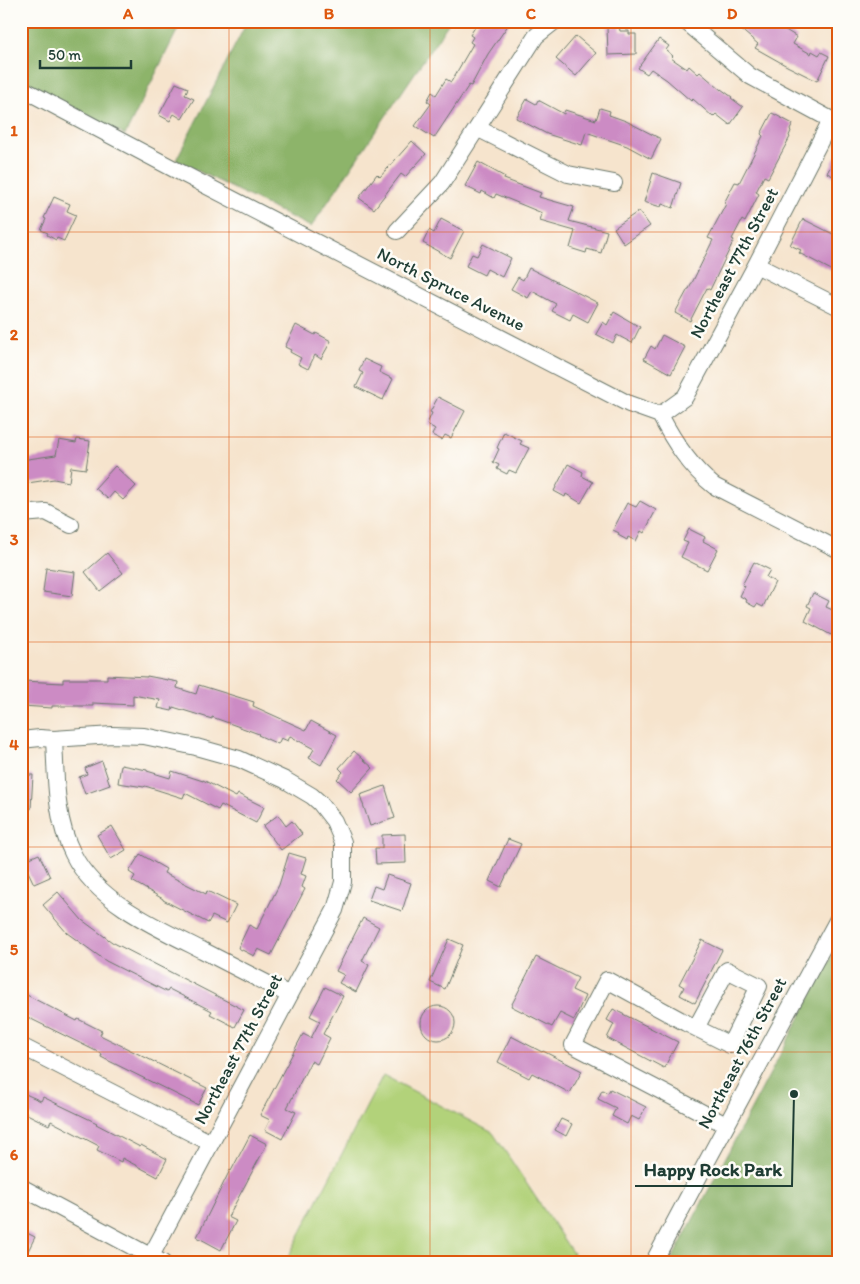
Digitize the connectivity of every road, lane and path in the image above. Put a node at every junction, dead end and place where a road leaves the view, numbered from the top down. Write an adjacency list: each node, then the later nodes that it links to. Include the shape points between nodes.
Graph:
1 (556, 21): 5 (street, via 536,36)
2 (685, 21): 4 (street, via 750,76)
3 (21, 88): 10 (street, North Spruce Avenue, via 629,404)
4 (835, 122): 8 (street, Northeast 77th Street)
5 (478, 128): 6 (street, via 568,174); 7 (street, via 442,183)
6 (614, 183)
7 (396, 231)
8 (756, 264): 9 (street); 10 (street, Northeast 77th Street, via 685,397)
9 (839, 307)
10 (660, 416): 13 (street, via 673,440 714,486)
11 (21, 514): 12 (street, via 46,512)
12 (71, 525)
13 (839, 550)
14 (54, 739): 15 (street, Northeast 77th Street); 17 (street, via 62,821 72,853 82,871 140,919); 17 (street, Northeast 77th Street, via 144,736 196,747 239,759 285,780 320,803 334,821 343,842 343,882 335,910)
15 (21, 740)
16 (839, 916): 20 (street, Northeast 76th Street)
17 (290, 995): 21 (street, Northeast 77th Street)
18 (696, 1028): 18 (street, via 730,1045 759,986 727,970); 20 (street, via 607,980 573,1045)
19 (21, 1046): 21 (street)
20 (726, 1125): 24 (street, Northeast 76th Street)
21 (211, 1143): 23 (street, Northeast 77th Street)
22 (21, 1187): 23 (street)
23 (157, 1260)
24 (653, 1263)

